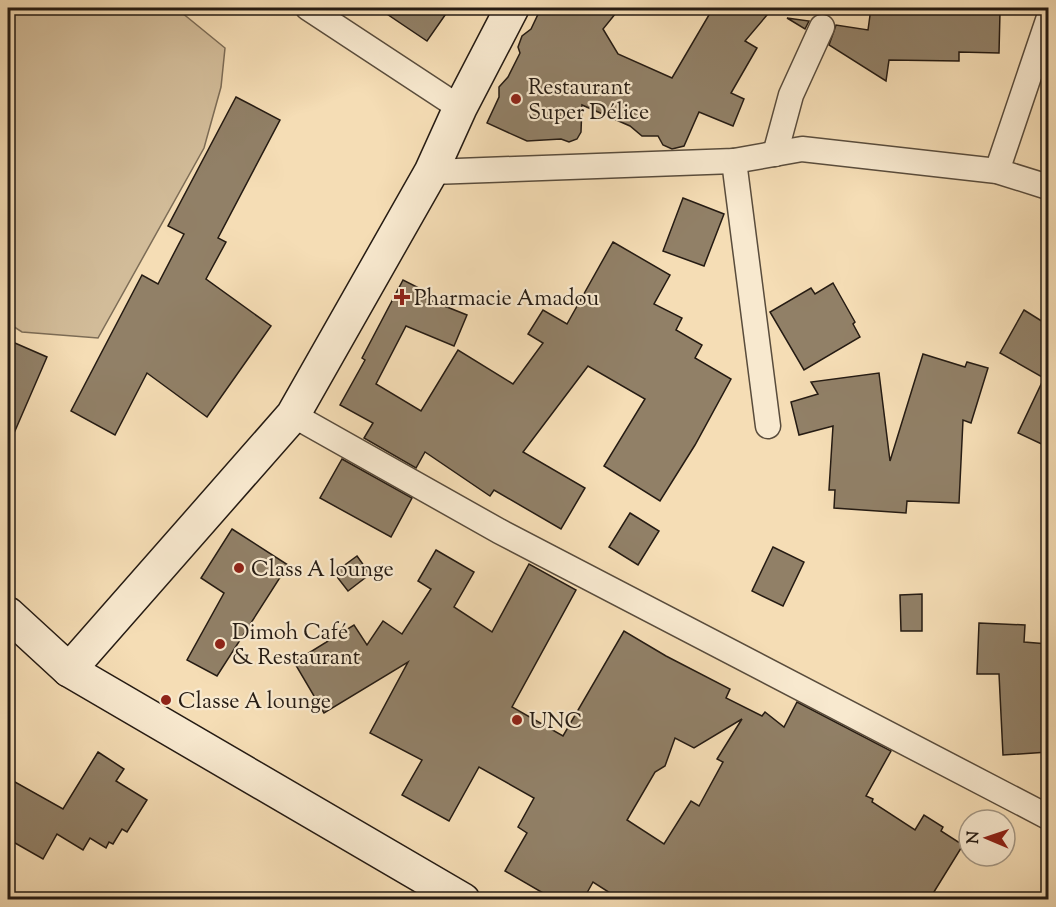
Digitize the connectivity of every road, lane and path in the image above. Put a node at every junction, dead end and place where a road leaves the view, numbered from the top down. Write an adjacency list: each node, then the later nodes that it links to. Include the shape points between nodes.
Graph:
1 (308, 8): 5 (street)
2 (512, 8): 5 (street)
3 (1048, 20): 8 (street)
4 (822, 27): 6 (street, via 791,95)
5 (460, 108): 9 (street)
6 (774, 154): 7 (street); 8 (street, via 802,149)
7 (734, 161): 9 (street); 12 (street)
8 (997, 171): 10 (street)
9 (431, 172): 11 (street)
10 (1048, 187)
11 (293, 416): 14 (street); 15 (street, via 499,531)
12 (768, 426)
13 (8, 614): 14 (street)
14 (69, 670): 16 (street)
15 (1048, 818)
16 (463, 900)

